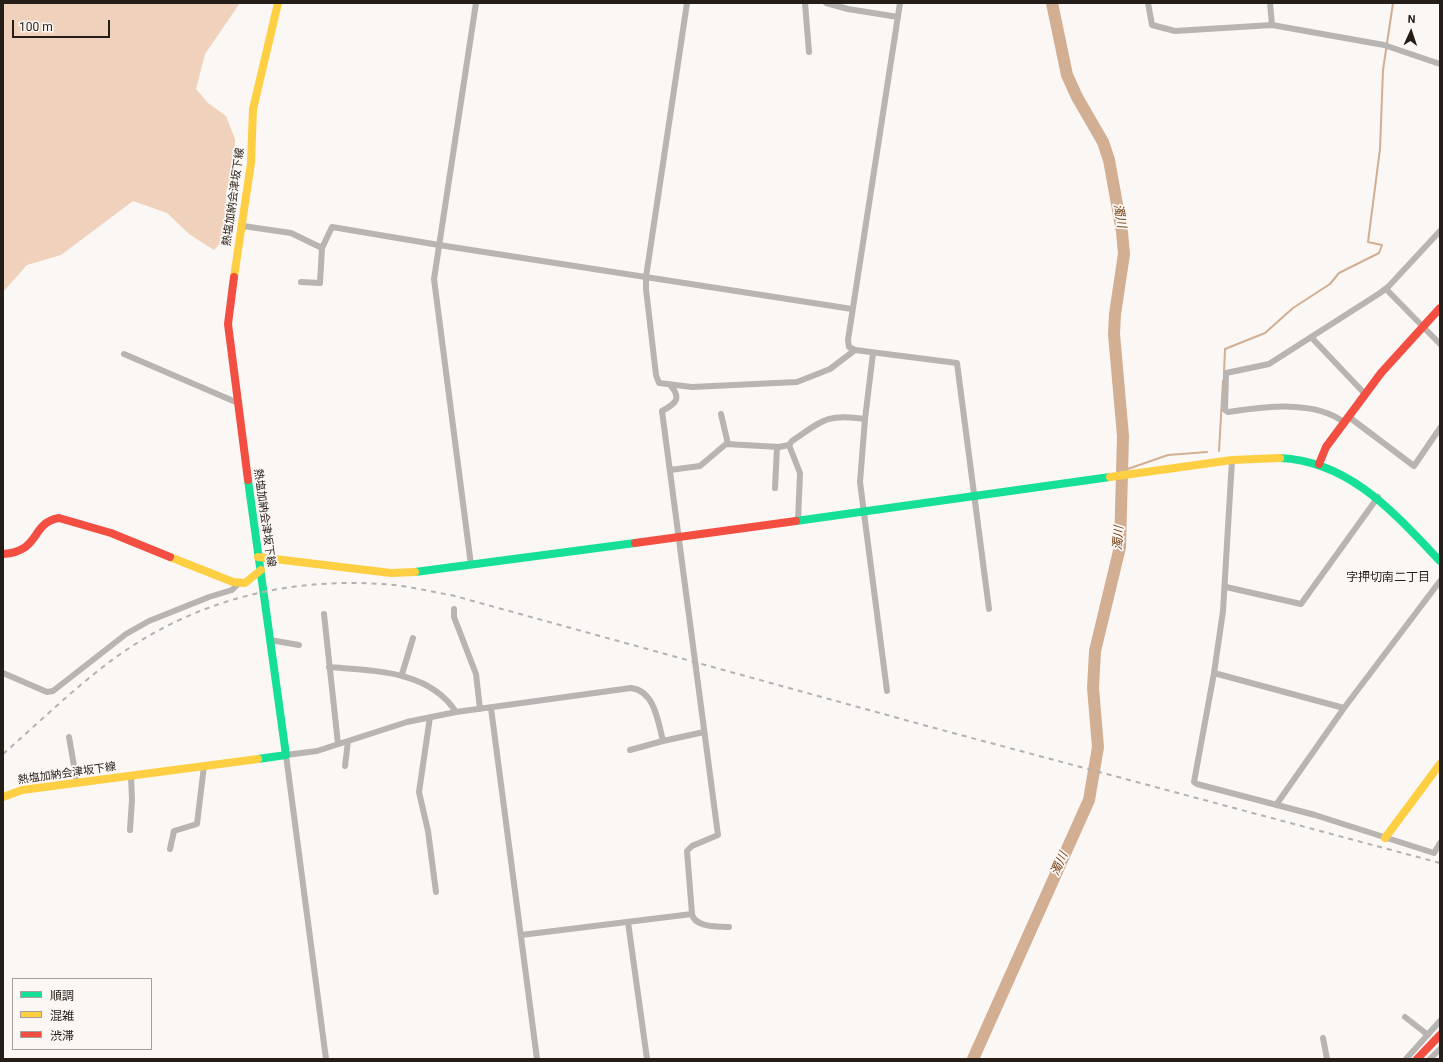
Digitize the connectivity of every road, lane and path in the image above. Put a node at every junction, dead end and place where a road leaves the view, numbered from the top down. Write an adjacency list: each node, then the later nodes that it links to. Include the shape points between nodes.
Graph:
1 (278, 3): 13 (street, 熱塩加納会津坂下線, via 254,109 251,163)
2 (476, 3): 15 (street)
3 (687, 3): 17 (street)
4 (805, 3): 11 (street)
5 (826, 3): 9 (street)
6 (900, 3): 9 (street)
7 (1148, 3): 10 (street, via 1152,26 1163,29 1175,31)
8 (1270, 3): 10 (street)
9 (898, 17): 21 (street)
10 (1272, 25): 12 (street, via 1384,45)
11 (809, 52)
12 (1440, 64)
13 (243, 226): 16 (street, via 291,233); 30 (street, 熱塩加納会津坂下線, via 228,324)
14 (1440, 231): 19 (street)
15 (440, 245): 16 (street, via 332,227); 17 (street); 50 (street, via 434,279)
16 (322, 248): 18 (street, via 320,283)
17 (646, 277): 21 (street); 28 (street, via 656,375 659,383)
18 (301, 282)
19 (1386, 289): 22 (street); 23 (street)
20 (1440, 308): 22 (street)
21 (852, 309): 25 (street, via 848,340 849,347)
22 (1423, 327): 24 (street); 29 (street)
23 (1311, 337): 29 (street); 33 (street, via 1269,364 1226,373 1225,410 1228,412 1259,407 1291,407 1322,412)
24 (1440, 344)
25 (855, 350): 26 (street); 28 (street, via 830,369 796,382)
26 (872, 353): 32 (street); 42 (street, via 957,363)
27 (124, 354): 30 (street)
28 (671, 386): 40 (street, via 676,392 677,399 674,404 662,411)
29 (1365, 394): 33 (street)
30 (238, 403): 48 (street, 熱塩加納会津坂下線)
31 (721, 414): 35 (street)
32 (865, 419): 36 (street, via 824,419); 44 (street, via 860,475)
33 (1347, 420): 34 (street, via 1414,466); 39 (street, via 1326,448)
34 (1440, 428)
35 (728, 444): 37 (street); 40 (street, via 722,446 700,466)
36 (789, 445): 37 (street); 45 (street, via 800,472)
37 (777, 447): 41 (street)
38 (1232, 460): 39 (street, via 1279,458); 42 (street); 54 (street)
39 (1318, 464): 43 (street, via 1342,473)
40 (670, 470): 46 (street)
41 (775, 488)
42 (974, 497): 44 (street); 56 (street)
43 (1378, 497): 49 (street); 54 (street, via 1301,604)
44 (865, 512): 45 (street); 65 (street)
45 (798, 521): 46 (street)
46 (679, 537): 50 (street); 71 (street)
47 (3, 554): 53 (street, via 26,550 45,523 53,518 59,518 110,533 223,579)
48 (258, 558): 50 (street, via 392,573); 51 (street, 熱塩加納会津坂下線)
49 (1440, 561)
50 (471, 565)
51 (261, 570): 53 (street, via 245,583); 59 (street, 熱塩加納会津坂下線)
52 (1440, 581): 67 (street)
53 (239, 583): 62 (street, via 232,590 149,621 122,636 53,691 47,692)
54 (1226, 587): 63 (street)
55 (454, 609): 68 (street, via 454,617 476,674)
56 (989, 609)
57 (324, 614): 61 (street)
58 (413, 638): 64 (street)
59 (270, 640): 60 (street); 77 (street, 熱塩加納会津坂下線)
60 (299, 645)
61 (330, 667): 64 (street); 75 (street)
62 (3, 673)
63 (1214, 673): 67 (street); 84 (street, via 1194,782)
64 (402, 674): 69 (street, via 445,697)
65 (887, 691)
66 (491, 708): 68 (street); 73 (street, via 637,689 646,694 653,705); 93 (street)
67 (1344, 708): 84 (street)
68 (480, 709): 69 (street)
69 (456, 712): 70 (street)
70 (430, 717): 74 (street); 89 (street, via 419,796 428,831)
71 (704, 732): 73 (street); 90 (street, via 718,836 692,846 687,851)
72 (69, 737): 82 (street)
73 (663, 741): 76 (street)
74 (348, 742): 75 (street); 80 (street)
75 (338, 744): 77 (street, via 310,753)
76 (630, 750)
77 (286, 755): 79 (street, 熱塩加納会津坂下線); 100 (street)
78 (1440, 764): 86 (street)
79 (204, 766): 81 (street, 熱塩加納会津坂下線); 88 (street, via 197,824 174,831)
80 (345, 766)
81 (131, 776): 82 (street, 熱塩加納会津坂下線); 85 (street)
82 (78, 783): 83 (street, 熱塩加納会津坂下線, via 22,790)
83 (3, 797)
84 (1276, 805): 86 (street)
85 (130, 830)
86 (1385, 838): 87 (street, via 1434,852)
87 (1440, 843)
88 (170, 849)
89 (436, 892)
90 (692, 914): 91 (street); 92 (street, via 699,923)
91 (628, 922): 93 (street); 102 (street)
92 (729, 927)
93 (521, 935): 101 (street)
94 (1405, 1017): 96 (street)
95 (1440, 1021): 96 (street)
96 (1428, 1035): 104 (street)
97 (1440, 1035): 105 (street)
98 (1322, 1038): 103 (street)
99 (1440, 1049): 106 (street)
100 (326, 1059)
101 (537, 1059)
102 (647, 1059)
103 (1327, 1059)
104 (1406, 1059)
105 (1418, 1059)
106 (1430, 1059)

